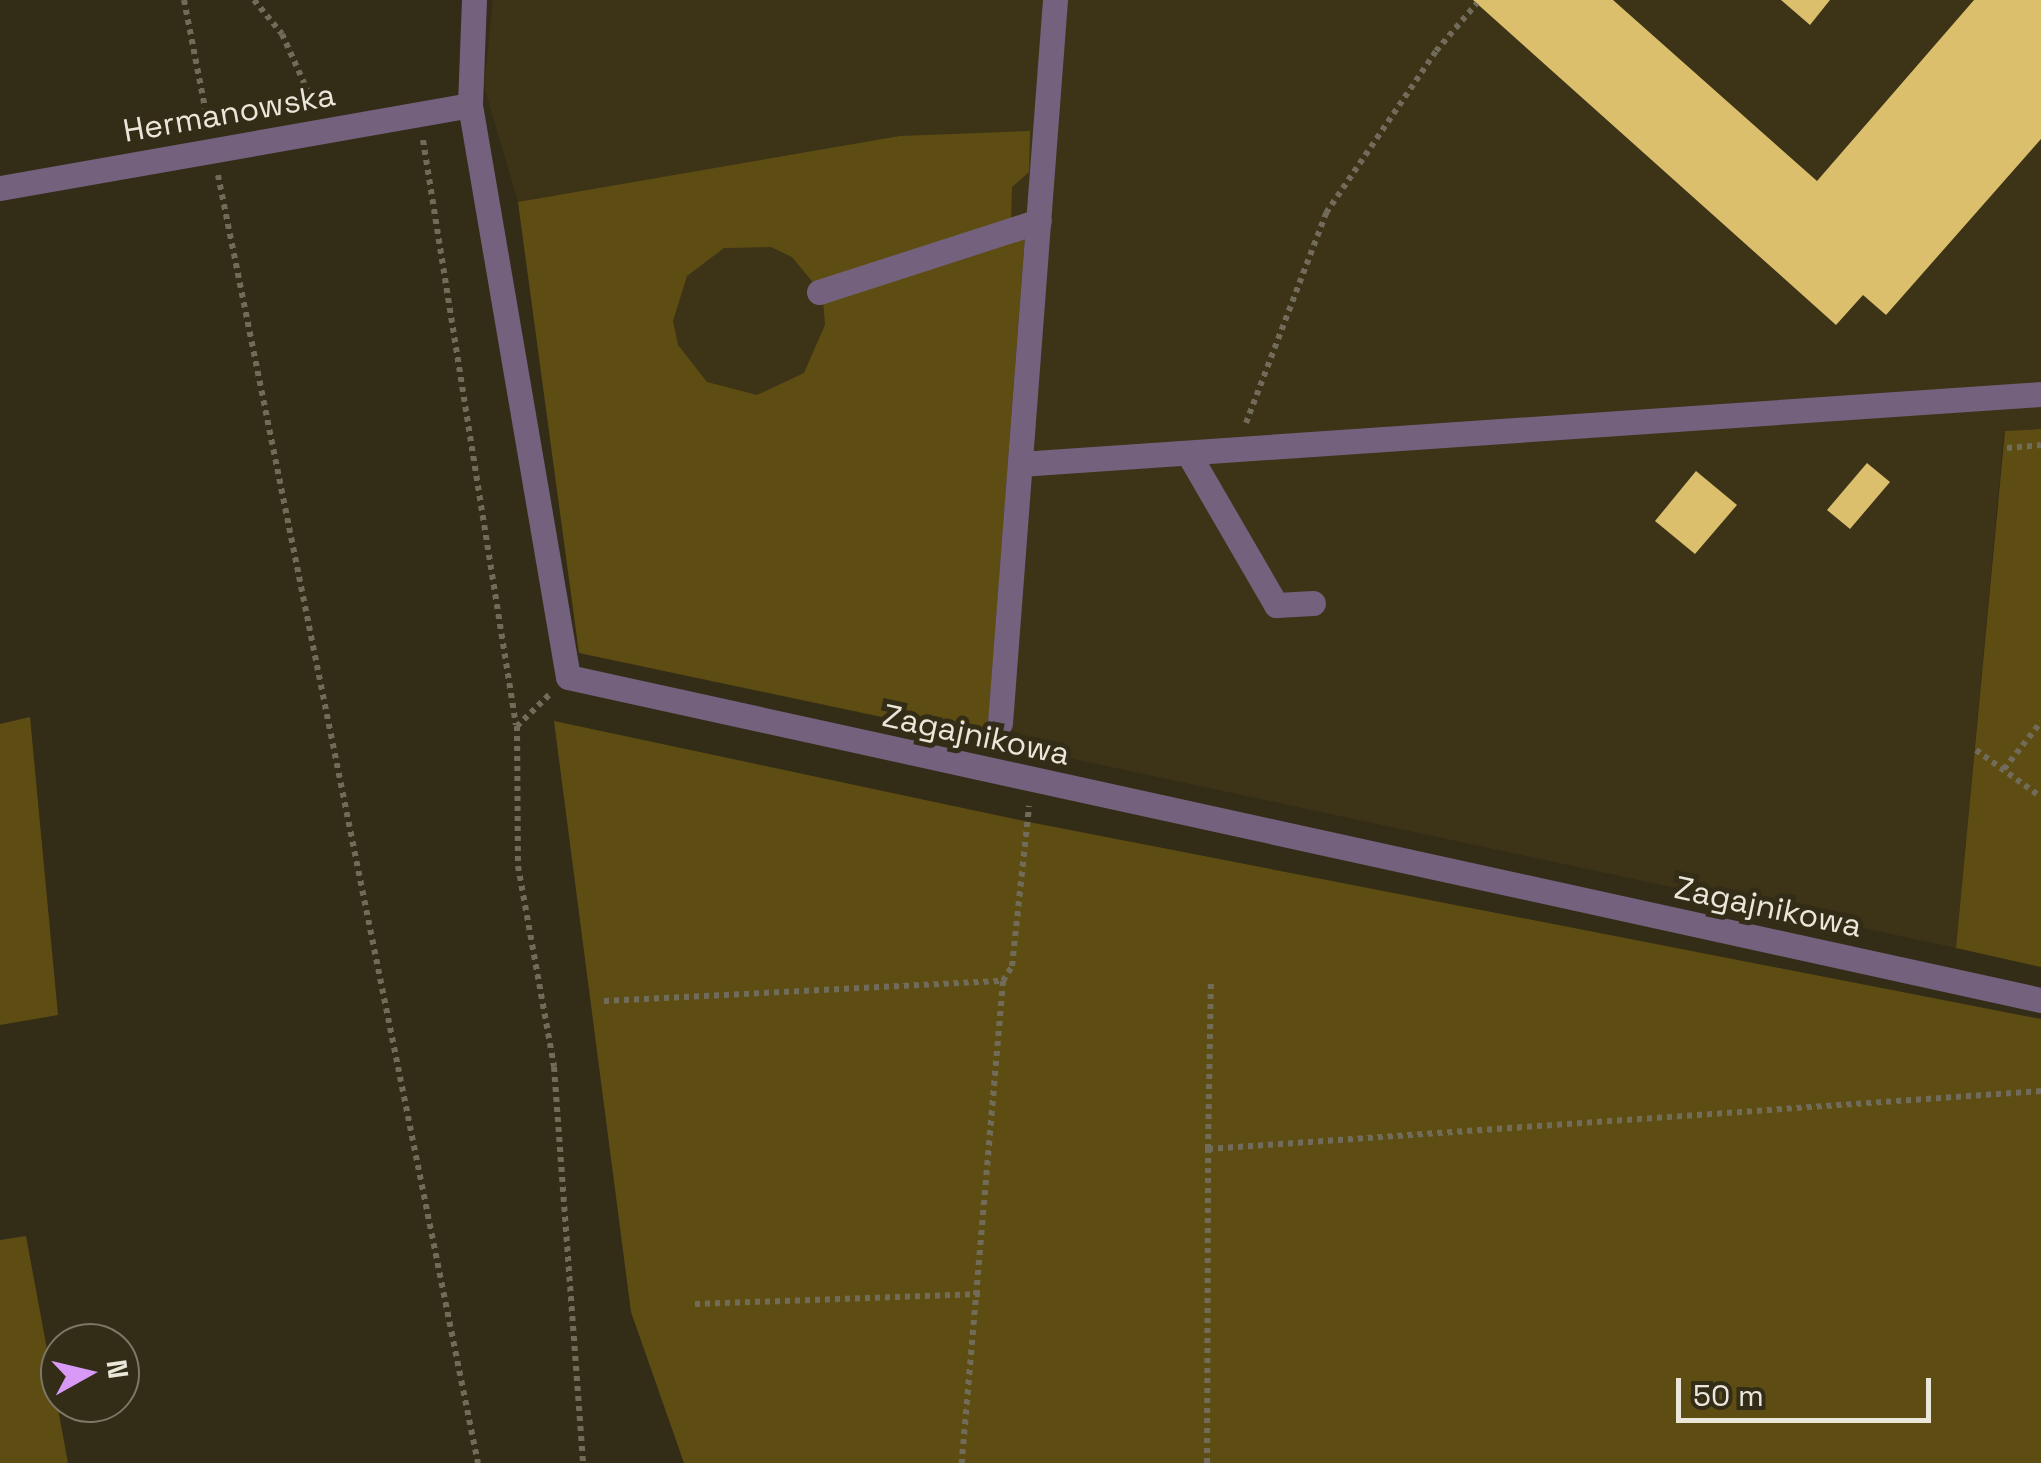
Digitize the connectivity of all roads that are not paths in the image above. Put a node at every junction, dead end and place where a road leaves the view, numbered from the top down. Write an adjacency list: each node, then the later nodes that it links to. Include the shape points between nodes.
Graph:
1 (474, 0): 3 (street)
2 (1054, 0): 5 (street)
3 (470, 105): 4 (street, Hermanowska); 12 (street, Zagajnikowa, via 568,677)
4 (0, 188)
5 (1039, 221): 6 (street); 9 (street)
6 (819, 292)
7 (2041, 394): 8 (street)
8 (1188, 452): 9 (street); 10 (street, via 1276,605)
9 (1020, 464): 11 (street)
10 (1313, 604)
11 (1000, 722)
12 (2041, 1000)

